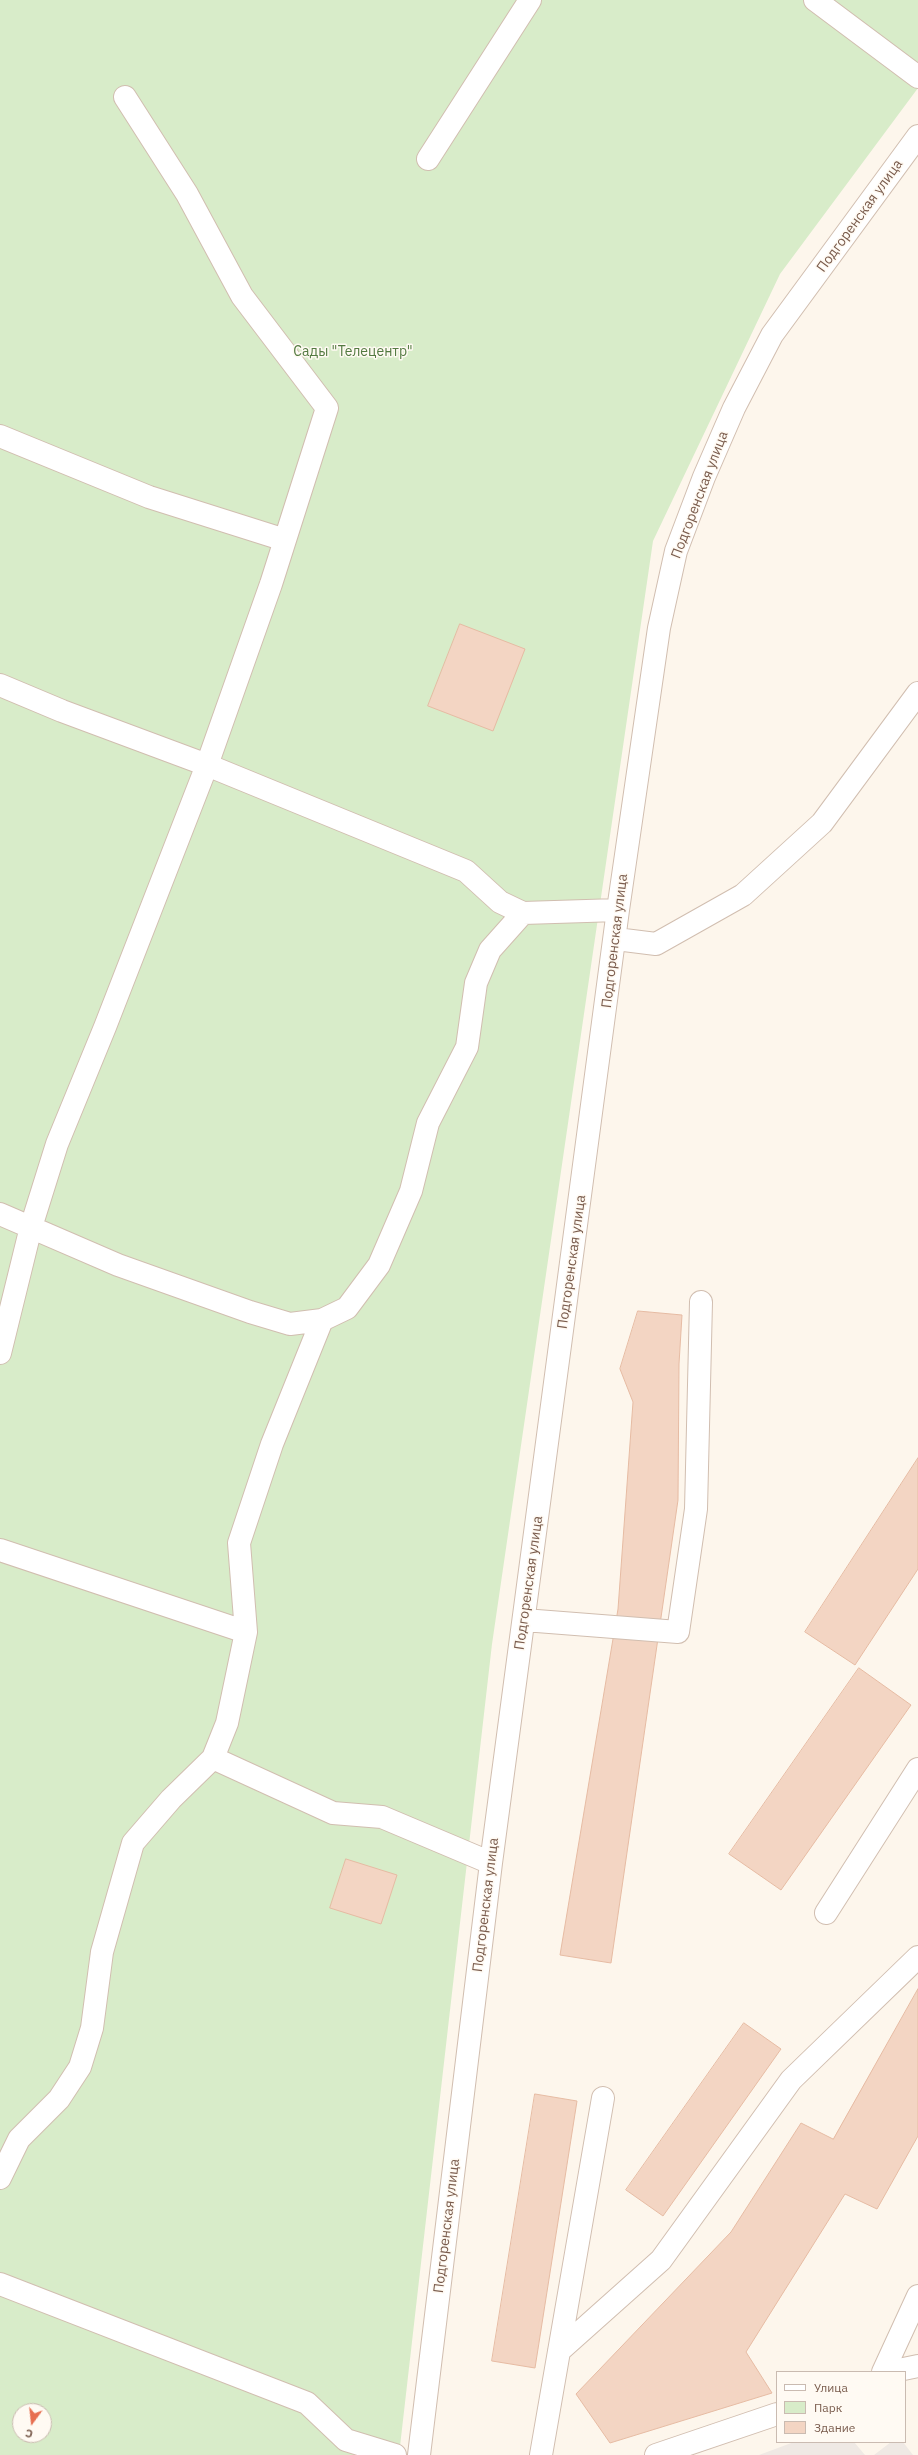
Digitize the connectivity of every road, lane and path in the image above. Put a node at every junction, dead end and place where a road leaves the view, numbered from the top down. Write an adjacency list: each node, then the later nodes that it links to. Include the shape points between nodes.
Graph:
1 (530, 0): 6 (street)
2 (815, 0): 3 (street)
3 (918, 77)
4 (125, 97): 8 (street, via 187,194 242,296 327,408)
5 (918, 136): 12 (street, Подгоренская улица, via 772,335 734,408 704,477 676,551 659,628)
6 (428, 159)
7 (0, 436): 8 (street, via 149,497)
8 (285, 540): 11 (street)
9 (0, 685): 11 (street)
10 (918, 693): 14 (street, via 822,823 743,895 656,944)
11 (207, 765): 13 (street, via 466,871 500,902); 16 (street, via 57,1144)
12 (618, 910): 13 (street); 14 (street, Подгоренская улица)
13 (523, 913): 18 (street, via 490,950 476,983 467,1047 428,1123 411,1191 379,1265 347,1308)
14 (616, 939): 21 (street, Подгоренская улица)
15 (0, 1214): 16 (street)
16 (31, 1227): 18 (street, via 118,1265 250,1312 290,1324); 19 (street)
17 (701, 1302): 21 (street, via 696,1509 678,1632)
18 (322, 1320): 22 (street, via 272,1444 239,1543)
19 (0, 1353)
20 (0, 1550): 22 (street)
21 (524, 1620): 25 (street, Подгоренская улица)
22 (246, 1632): 23 (street, via 227,1723)
23 (213, 1758): 25 (street, via 332,1813 382,1817); 29 (street, via 171,1799 133,1843 102,1952 92,2028 80,2067 59,2099 19,2139)
24 (918, 1769): 26 (street)
25 (491, 1863): 38 (street, Подгоренская улица)
26 (826, 1913)
27 (918, 1957): 32 (street, via 791,2080 660,2260)
28 (603, 2098): 32 (street)
29 (0, 2178)
30 (0, 2284): 37 (street, via 307,2403 346,2440)
31 (918, 2296): 34 (street)
32 (559, 2350): 39 (street)
33 (918, 2366): 35 (street)
34 (883, 2371)
35 (894, 2371)
36 (776, 2414): 40 (street)
37 (395, 2455)
38 (419, 2455)
39 (540, 2455)
40 (656, 2455)

